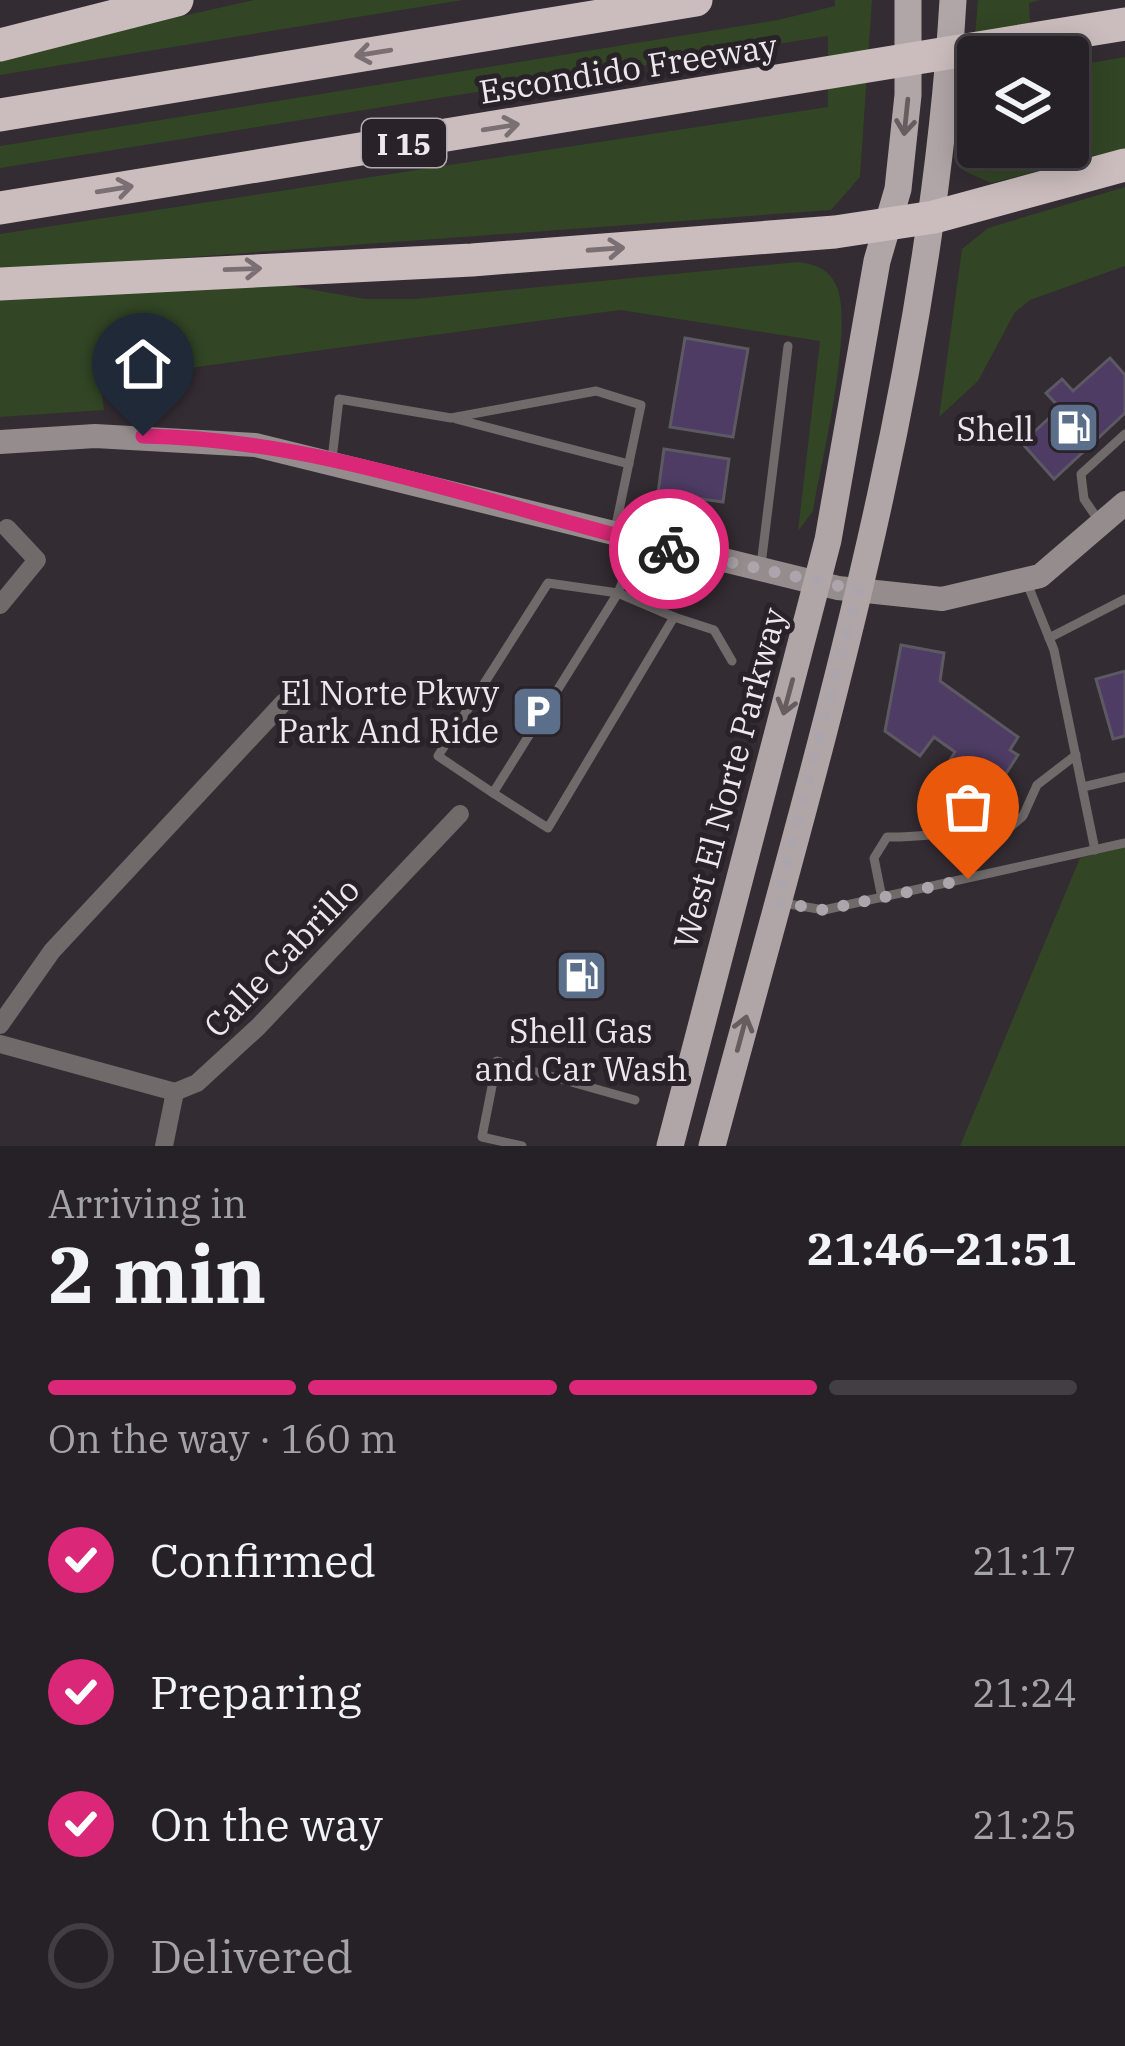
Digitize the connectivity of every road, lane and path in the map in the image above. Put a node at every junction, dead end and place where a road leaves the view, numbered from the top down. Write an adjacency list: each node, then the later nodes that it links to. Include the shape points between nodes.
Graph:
1 (177, 0): 6 (highway)
2 (696, 0): 7 (highway, Escondido Freeway, one-way to 7)
3 (908, 0): 11 (main road, West El Norte Parkway, one-way to 11, via 908,95)
4 (952, 0): 10 (main road)
5 (1125, 25): 9 (highway, Escondido Freeway / I 15, one-way to 5)
6 (0, 45)
7 (0, 115)
8 (1125, 165): 10 (highway)
9 (0, 208)
10 (934, 217): 11 (highway); 27 (main road, via 906,390)
11 (888, 224): 12 (highway, one-way to 11, via 472,260); 26 (main road, West El Norte Parkway)
12 (0, 284)
13 (788, 346): 24 (lane)
14 (451, 418): 17 (lane, via 339,399); 18 (lane); 18 (lane, via 596,391 640,405)
15 (1125, 434): 20 (lane, via 1081,474 1084,499)
16 (0, 442): 17 (street, via 179,437)
17 (332, 459): 22 (street)
18 (628, 464): 22 (lane)
19 (1125, 503): 20 (street)
20 (1100, 524): 25 (street)
21 (7, 528): 30 (street, via 37,560)
22 (614, 536): 23 (street)
23 (639, 542): 24 (street); 28 (lane)
24 (760, 570): 26 (street)
25 (1027, 580): 27 (street, via 942,599); 32 (lane)
26 (817, 584): 27 (street); 48 (main road, West El Norte Parkway, one-way to 48)
27 (858, 590): 43 (main road)
28 (618, 593): 31 (lane); 38 (lane); 38 (lane, via 548,583 438,756)
29 (1125, 598): 32 (lane)
30 (0, 605)
31 (674, 617): 33 (lane, via 714,631); 38 (lane, via 548,828)
32 (1049, 638): 35 (lane)
33 (732, 661)
34 (284, 702): 44 (street, via 52,951)
35 (1076, 755): 37 (lane); 42 (lane, via 1037,785 1023,816 1001,835 887,837 874,858)
36 (1125, 777): 37 (lane)
37 (1083, 787): 41 (lane)
38 (493, 793)
39 (460, 814): 46 (street, Calle Cabrillo, via 258,1027 197,1083)
40 (1125, 843): 41 (lane)
41 (1095, 850): 42 (lane)
42 (882, 898): 43 (lane, via 824,910)
43 (777, 902): 53 (main road, one-way to 43)
44 (0, 1024)
45 (0, 1044): 46 (street)
46 (175, 1092): 49 (street)
47 (635, 1100): 50 (lane, via 497,1061 482,1137)
48 (679, 1112): 51 (main road, West El Norte Parkway); 52 (main road)
49 (164, 1146)
50 (522, 1146)
51 (670, 1146)
52 (690, 1146)
53 (712, 1146)

